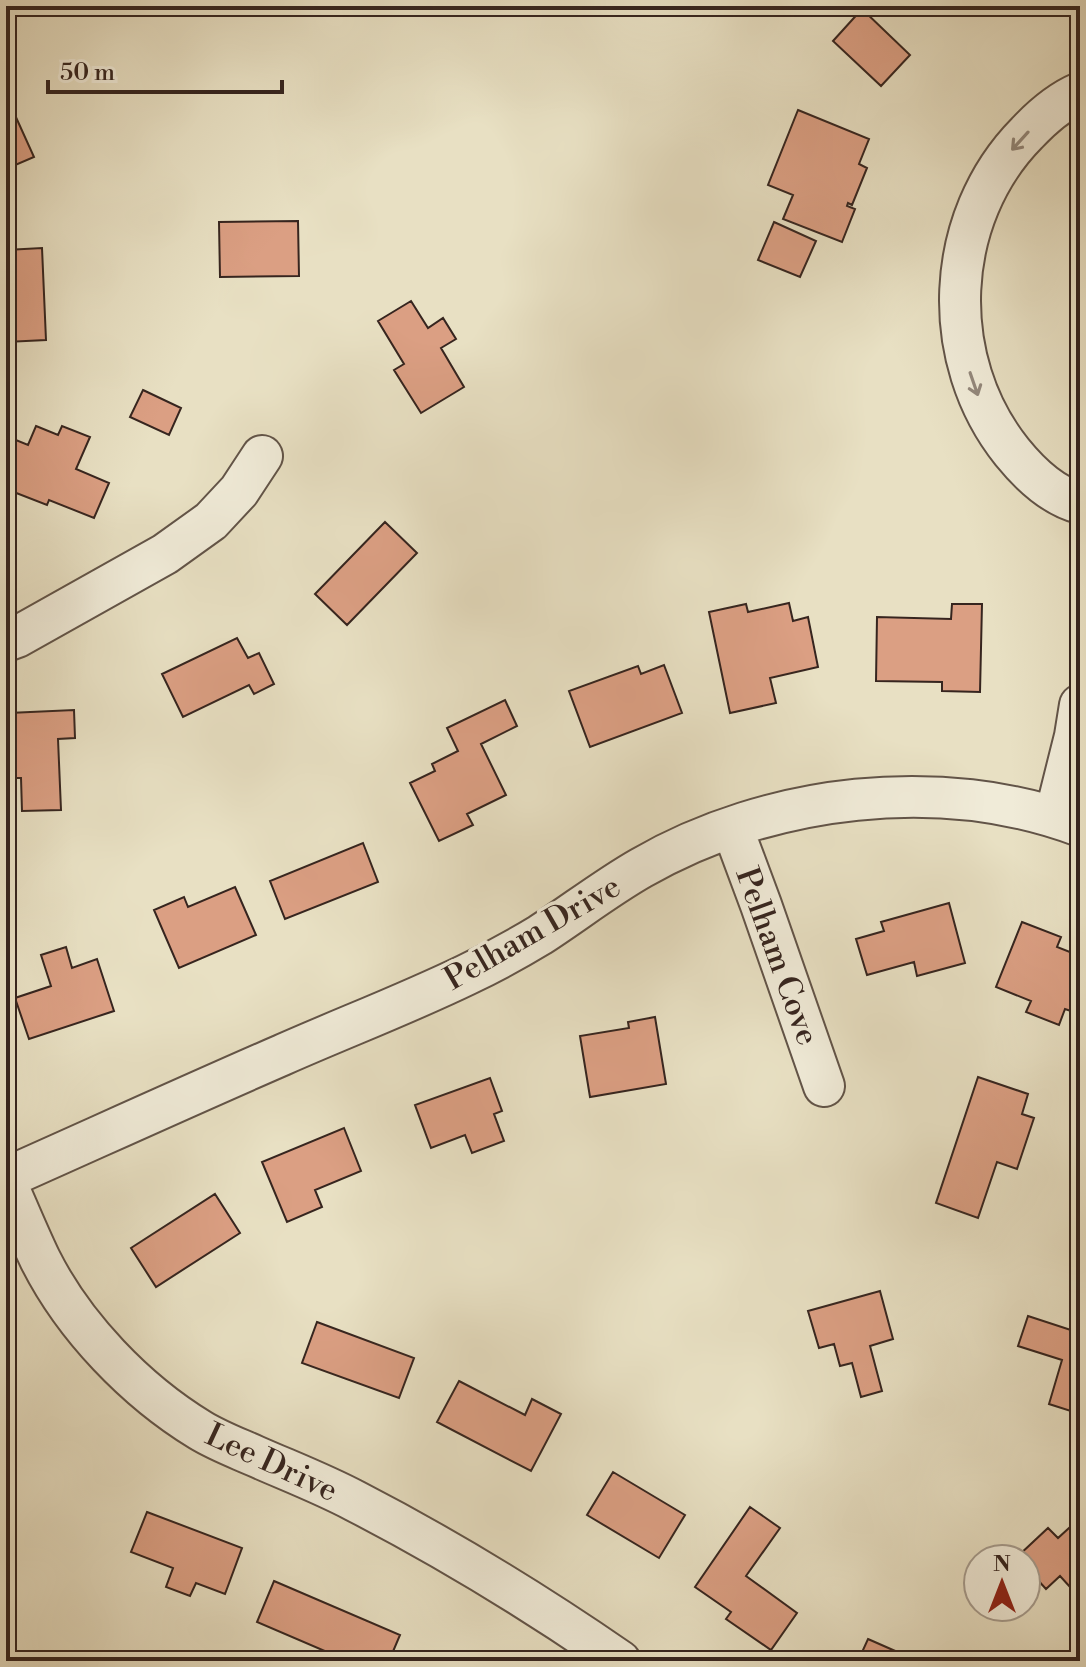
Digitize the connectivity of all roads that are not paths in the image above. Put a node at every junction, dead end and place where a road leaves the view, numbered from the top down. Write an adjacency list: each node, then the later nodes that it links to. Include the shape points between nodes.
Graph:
1 (1080, 93): 3 (street, one-way to 3, via 1042,118 991,178 976,208 960,287 966,361 992,424 1019,461 1049,488)
2 (262, 456): 4 (street, via 211,521 165,554)
3 (1080, 503)
4 (6, 641)
5 (1080, 705): 6 (street)
6 (1068, 821): 7 (street, Pelham Drive, via 1035,810 924,797 834,802)
7 (732, 827): 8 (street, Pelham Cove); 9 (street, Pelham Drive, via 641,868 538,936 466,975)
8 (824, 1086)
9 (6, 1180): 10 (street, Lee Drive, via 41,1261 71,1309 132,1378 174,1412 224,1443 428,1538)
10 (620, 1661)

